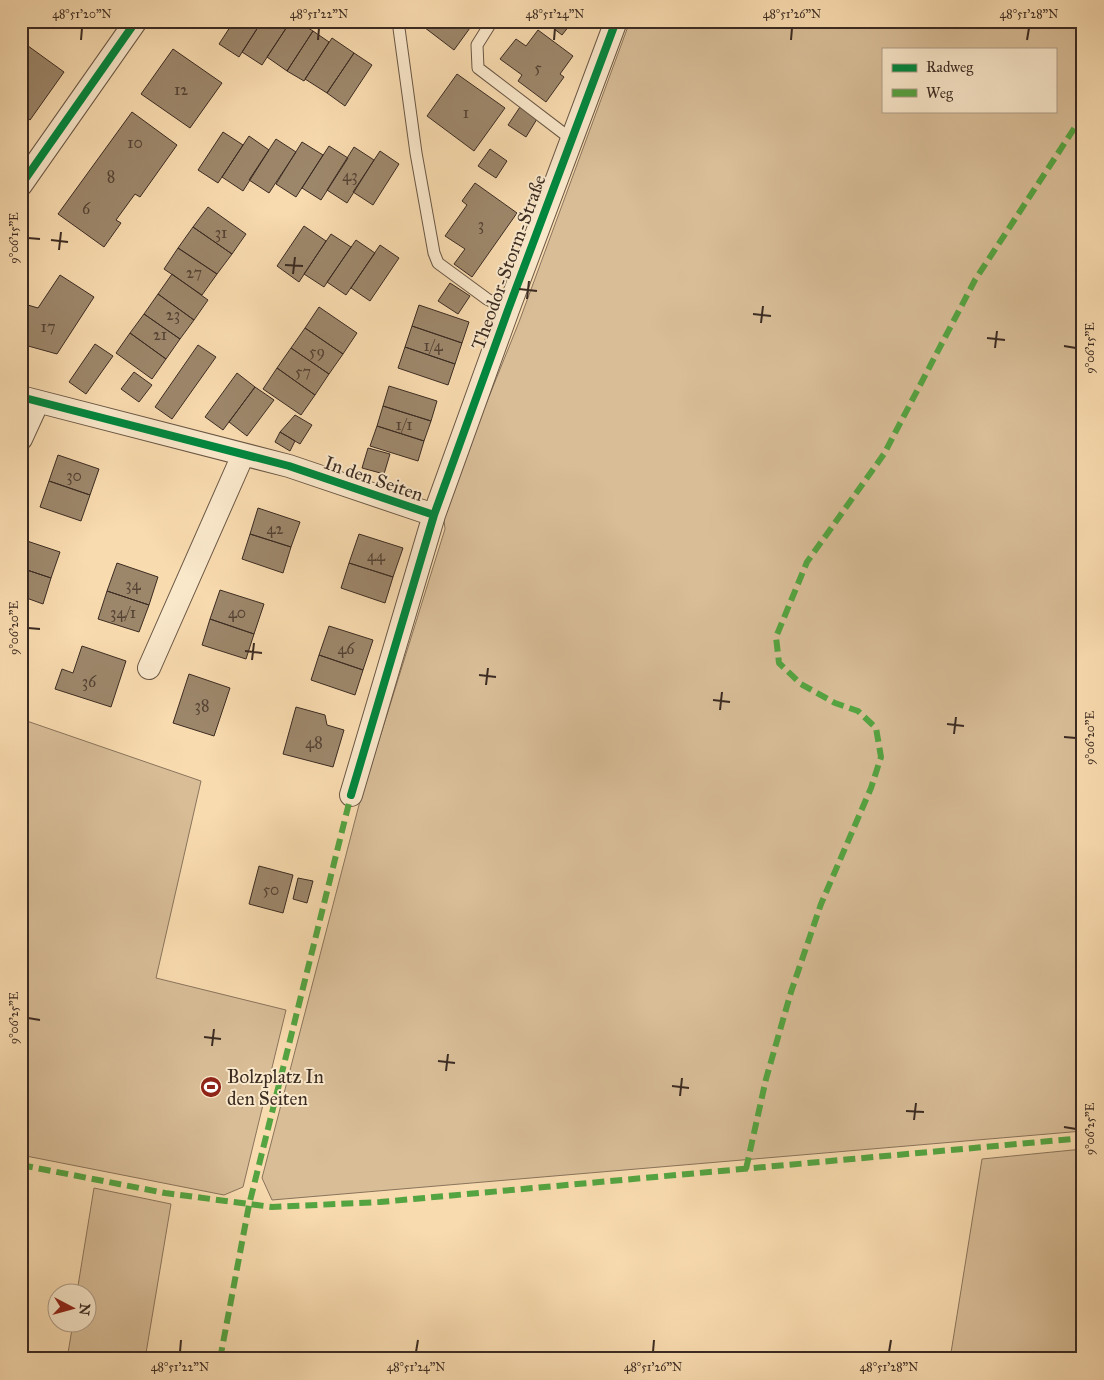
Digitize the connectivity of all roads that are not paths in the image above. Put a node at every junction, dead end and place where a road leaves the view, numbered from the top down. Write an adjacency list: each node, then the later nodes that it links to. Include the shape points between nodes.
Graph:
1 (136, 21): 6 (street)
2 (398, 21): 7 (lane, via 416,152 436,258 438,263 474,289)
3 (492, 21): 5 (lane, via 477,44 478,68)
4 (616, 21): 5 (street, Theodor-Storm-Straße)
5 (571, 139): 7 (street, Theodor-Storm-Straße)
6 (21, 185)
7 (508, 310): 11 (street, Theodor-Storm-Straße)
8 (30, 400): 9 (street, In den Seiten); 10 (street, In den Seiten)
9 (21, 439)
10 (243, 455): 11 (street, In den Seiten, via 289,466); 12 (street)
11 (434, 515): 13 (street, In den Seiten)
12 (149, 668)
13 (351, 795)

